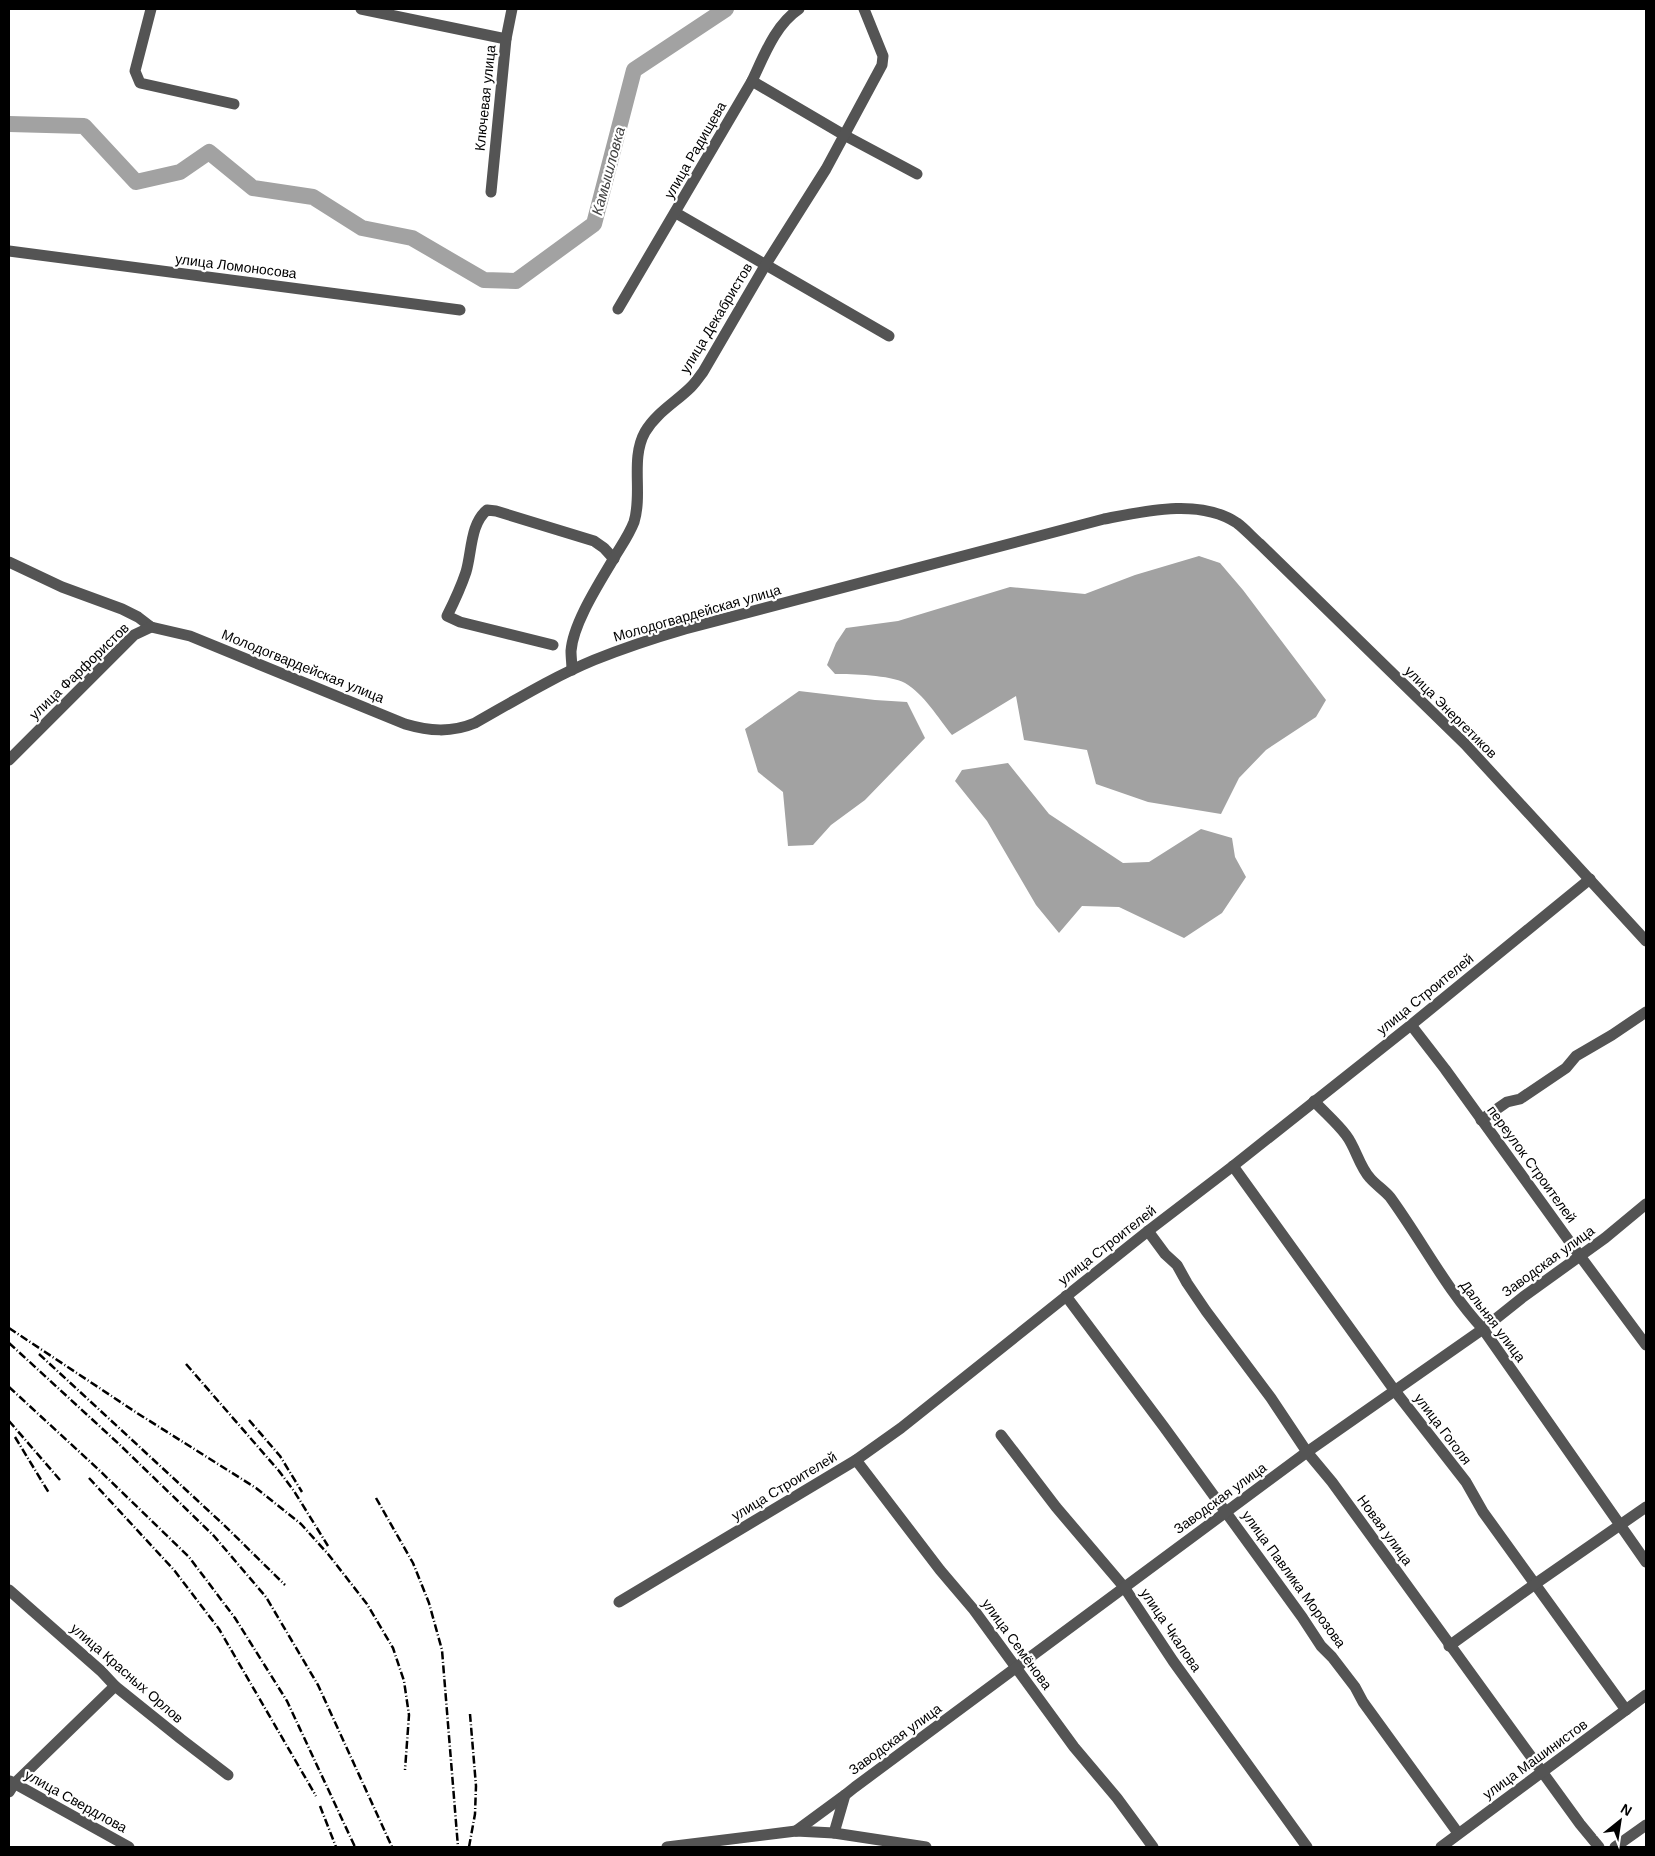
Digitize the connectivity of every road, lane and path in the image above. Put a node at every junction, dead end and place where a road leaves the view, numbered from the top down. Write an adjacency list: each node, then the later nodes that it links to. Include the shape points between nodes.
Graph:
1 (151, 9): 8 (street, via 135,71 140,83)
2 (361, 9): 6 (street)
3 (512, 9): 6 (street, Ключевая улица)
4 (799, 9): 7 (street, улица Радищева, via 784,23 768,47)
5 (864, 9): 9 (street, улица Декабристов, via 883,56 882,65)
6 (506, 39): 11 (street, Ключевая улица)
7 (752, 81): 9 (street); 12 (street, улица Радищева)
8 (234, 104)
9 (844, 135): 10 (street); 14 (street, улица Декабристов)
10 (916, 174)
11 (491, 192)
12 (676, 213): 14 (street); 15 (street, улица Радищева)
13 (9, 251): 16 (street, улица Ломоносова)
14 (766, 264): 17 (street); 19 (street, улица Декабристов, via 703,372 644,434 638,461 637,511)
15 (618, 309)
16 (460, 310)
17 (889, 336)
18 (1224, 516): 23 (street, Молодогвардейская улица, via 1180,509 1088,522 670,634); 25 (street, улица Энергетиков, via 1260,544 1465,744)
19 (614, 559): 22 (street, via 594,541 496,511 487,510 480,515 466,572 447,616); 23 (street, улица Декабристов, via 576,632 571,651)
20 (9, 562): 21 (street, Молодогвардейская улица, via 62,587 122,609)
21 (151, 627): 23 (street, Молодогвардейская улица, via 190,636 405,724 430,730 462,728 475,723); 24 (street, улица Фарфористов, via 134,635)
22 (553, 645)
23 (572, 670)
24 (9, 760)
25 (1590, 878): 26 (street, улица Энергетиков); 28 (street, улица Строителей)
26 (1646, 941)
27 (1646, 1012): 30 (street, via 1576,1056 1566,1068 1520,1099 1507,1102)
28 (1411, 1025): 29 (street, улица Строителей); 30 (street, переулок Строителей)
29 (1314, 1102): 31 (street, улица Строителей); 36 (street, Дальняя улица, via 1346,1135 1370,1178 1388,1195 1445,1282)
30 (1481, 1120): 34 (street, переулок Строителей)
31 (1234, 1166): 33 (street, улица Строителей); 38 (street, улица Гоголя)
32 (1646, 1204): 34 (street, Заводская улица)
33 (1148, 1231): 35 (street, улица Строителей); 40 (street, Новая улица, via 1178,1266 1206,1311)
34 (1580, 1256): 36 (street, Заводская улица); 37 (street, переулок Строителей)
35 (1066, 1296): 41 (street, улица Строителей); 43 (street, улица Павлика Морозова)
36 (1483, 1329): 38 (street, Заводская улица); 44 (street, Дальняя улица)
37 (1646, 1345)
38 (1395, 1391): 40 (street, Заводская улица); 46 (street, улица Гоголя, via 1466,1482)
39 (1001, 1435): 47 (street, улица Чкалова, via 1056,1507)
40 (1307, 1452): 43 (street, Заводская улица); 50 (street, Новая улица)
41 (856, 1460): 49 (street, улица Строителей); 51 (street, улица Семёнова, via 974,1610)
42 (1646, 1507): 44 (street)
43 (1227, 1513): 47 (street, Заводская улица); 62 (street, улица Павлика Морозова, via 1321,1646 1355,1687)
44 (1620, 1526): 45 (street, Дальняя улица); 46 (street)
45 (1646, 1562)
46 (1534, 1584): 50 (street); 54 (street, улица Гоголя)
47 (1124, 1587): 51 (street, Заводская улица); 67 (street, улица Чкалова, via 1173,1661)
48 (9, 1590): 52 (street, улица Красных Орлов)
49 (620, 1602)
50 (1449, 1646): 55 (street, Новая улица)
51 (1016, 1669): 58 (street, Заводская улица); 66 (street, улица Семёнова)
52 (115, 1686): 56 (street, улица Красных Орлов); 57 (street)
53 (1646, 1695): 54 (street, улица Машинистов)
54 (1626, 1710): 55 (street, улица Машинистов)
55 (1543, 1773): 62 (street, улица Машинистов); 68 (street, Новая улица)
56 (228, 1775)
57 (11, 1786): 63 (street, улица Свердлова)
58 (845, 1795): 60 (street); 61 (street, Заводская улица)
59 (1646, 1825): 69 (street)
60 (796, 1831): 61 (street); 64 (street)
61 (834, 1833): 65 (street)
62 (1451, 1842)
63 (129, 1847)
64 (667, 1847)
65 (926, 1847)
66 (1152, 1847)
67 (1308, 1847)
68 (1599, 1847)
69 (1614, 1847)

